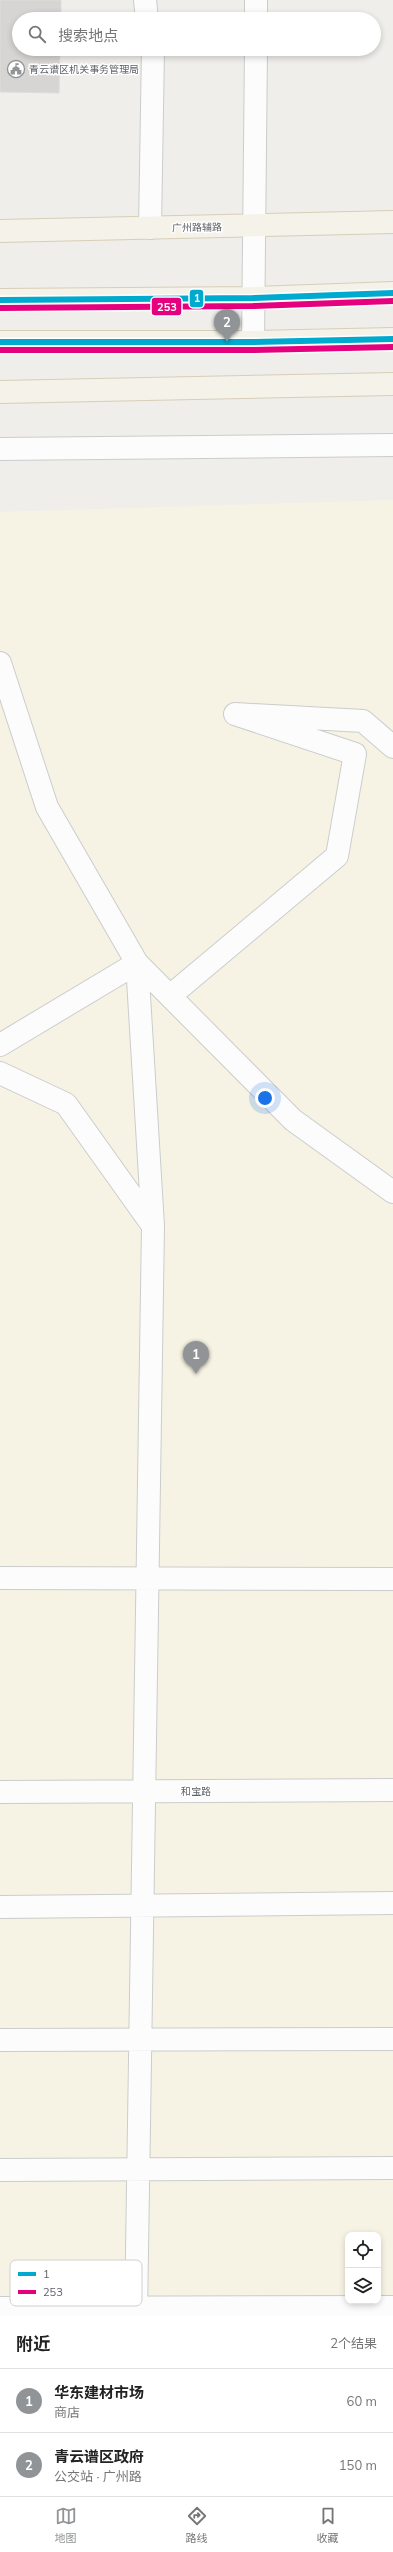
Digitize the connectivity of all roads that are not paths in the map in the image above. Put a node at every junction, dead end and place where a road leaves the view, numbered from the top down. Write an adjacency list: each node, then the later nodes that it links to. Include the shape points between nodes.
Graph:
1 (145, 0): 4 (street)
2 (153, 0): 5 (street)
3 (256, 0): 6 (street)
4 (146, 12)
5 (153, 12)
6 (256, 12)
7 (150, 56): 10 (street)
8 (153, 56): 10 (street)
9 (256, 56): 12 (street)
10 (152, 79): 13 (street)
11 (393, 222): 12 (main road, 广州路辅路)
12 (254, 226): 13 (main road, 广州路辅路); 16 (street)
13 (150, 228): 14 (main road, 广州路辅路)
14 (0, 231)
15 (393, 293): 16 (main road)
16 (253, 298): 17 (main road); 20 (street)
17 (0, 300)
18 (393, 339): 20 (main road)
19 (0, 342): 20 (main road)
20 (253, 342)
21 (393, 384): 22 (main road)
22 (0, 392)
23 (393, 445): 24 (street)
24 (0, 449)
25 (0, 663): 27 (street, via 47,807)
26 (393, 747): 28 (street, via 362,721 234,714 355,754 337,856)
27 (137, 963): 28 (street); 29 (street); 32 (street)
28 (170, 996): 31 (street, via 293,1120)
29 (0, 1045)
30 (0, 1073): 32 (street, via 66,1104)
31 (393, 1192)
32 (153, 1226): 34 (street)
33 (0, 1578): 34 (street)
34 (147, 1578): 35 (street); 37 (street)
35 (393, 1579)
36 (393, 1790): 37 (street, 和宝路)
37 (144, 1791): 38 (street, 和宝路); 40 (street)
38 (0, 1792)
39 (393, 1904): 40 (street)
40 (142, 1906): 41 (street); 44 (street)
41 (0, 1907)
42 (393, 2039): 44 (street)
43 (0, 2040): 44 (street)
44 (140, 2040): 46 (street)
45 (393, 2168): 46 (street)
46 (138, 2169): 47 (street); 48 (street)
47 (0, 2170)
48 (137, 2260)
49 (393, 2307): 51 (street)
50 (0, 2308): 51 (street)
51 (136, 2312)

